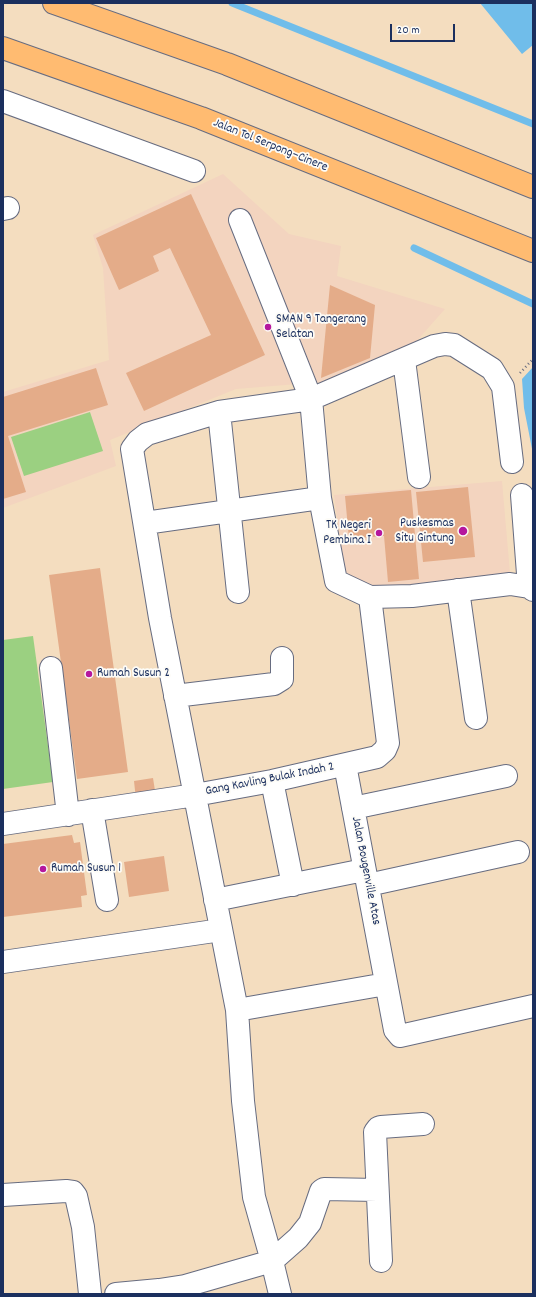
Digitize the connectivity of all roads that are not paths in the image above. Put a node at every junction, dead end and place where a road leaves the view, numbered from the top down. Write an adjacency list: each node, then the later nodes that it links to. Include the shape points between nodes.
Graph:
1 (54, 3): 5 (highway, via 227,64)
2 (3, 48): 7 (highway, Jalan Tol Serpong–Cinere, via 201,118)
3 (3, 101): 4 (street)
4 (194, 171)
5 (533, 188)
6 (240, 220): 9 (street)
7 (533, 251)
8 (404, 360): 9 (street); 11 (street, via 434,346 445,344 454,345 492,369 503,387); 12 (street)
9 (311, 400): 10 (street); 14 (street)
10 (219, 412): 15 (street); 16 (street, via 147,434 132,449)
11 (512, 462)
12 (420, 476)
13 (522, 495): 17 (street)
14 (320, 498): 15 (street); 20 (street, via 336,581)
15 (229, 511): 16 (street); 19 (street)
16 (145, 523): 23 (street)
17 (531, 589): 18 (street, via 510,584)
18 (458, 590): 20 (street, via 412,596); 24 (street)
19 (238, 592)
20 (370, 597): 25 (street, via 388,743 377,757)
21 (282, 658): 23 (street, via 282,679 274,684)
22 (51, 668): 31 (street)
23 (175, 696): 28 (street)
24 (476, 718)
25 (345, 765): 27 (street, Gang Kavling Bulak Indah 2); 29 (street, Jalan Bougenville Atas)
26 (506, 776): 29 (street)
27 (272, 781): 28 (street, Gang Kavling Bulak Indah 2); 35 (street)
28 (195, 795): 30 (street, Gang Kavling Bulak Indah 2); 37 (street)
29 (353, 808): 34 (street, Jalan Bougenville Atas)
30 (92, 810): 31 (street, Gang Kavling Bulak Indah 2); 36 (street)
31 (68, 815): 32 (street, Gang Kavling Bulak Indah 2)
32 (3, 824)
33 (518, 852): 34 (street)
34 (366, 877): 35 (street); 40 (street, Jalan Bougenville Atas)
35 (293, 884): 37 (street)
36 (107, 900)
37 (215, 900): 38 (street)
38 (221, 930): 39 (street); 42 (street)
39 (3, 962)
40 (386, 984): 41 (street, Jalan Bougenville Atas, via 394,1030 400,1036); 42 (street)
41 (533, 1006)
42 (237, 1010): 46 (street, via 254,1197)
43 (423, 1124): 44 (street, via 378,1128 375,1132)
44 (378, 1190): 46 (street, via 321,1191 310,1223 298,1238); 47 (street)
45 (3, 1195): 48 (street, via 73,1192 83,1227)
46 (272, 1261): 49 (street, via 185,1286); 50 (street)
47 (381, 1261)
48 (90, 1294)
49 (116, 1294)
50 (280, 1294)

